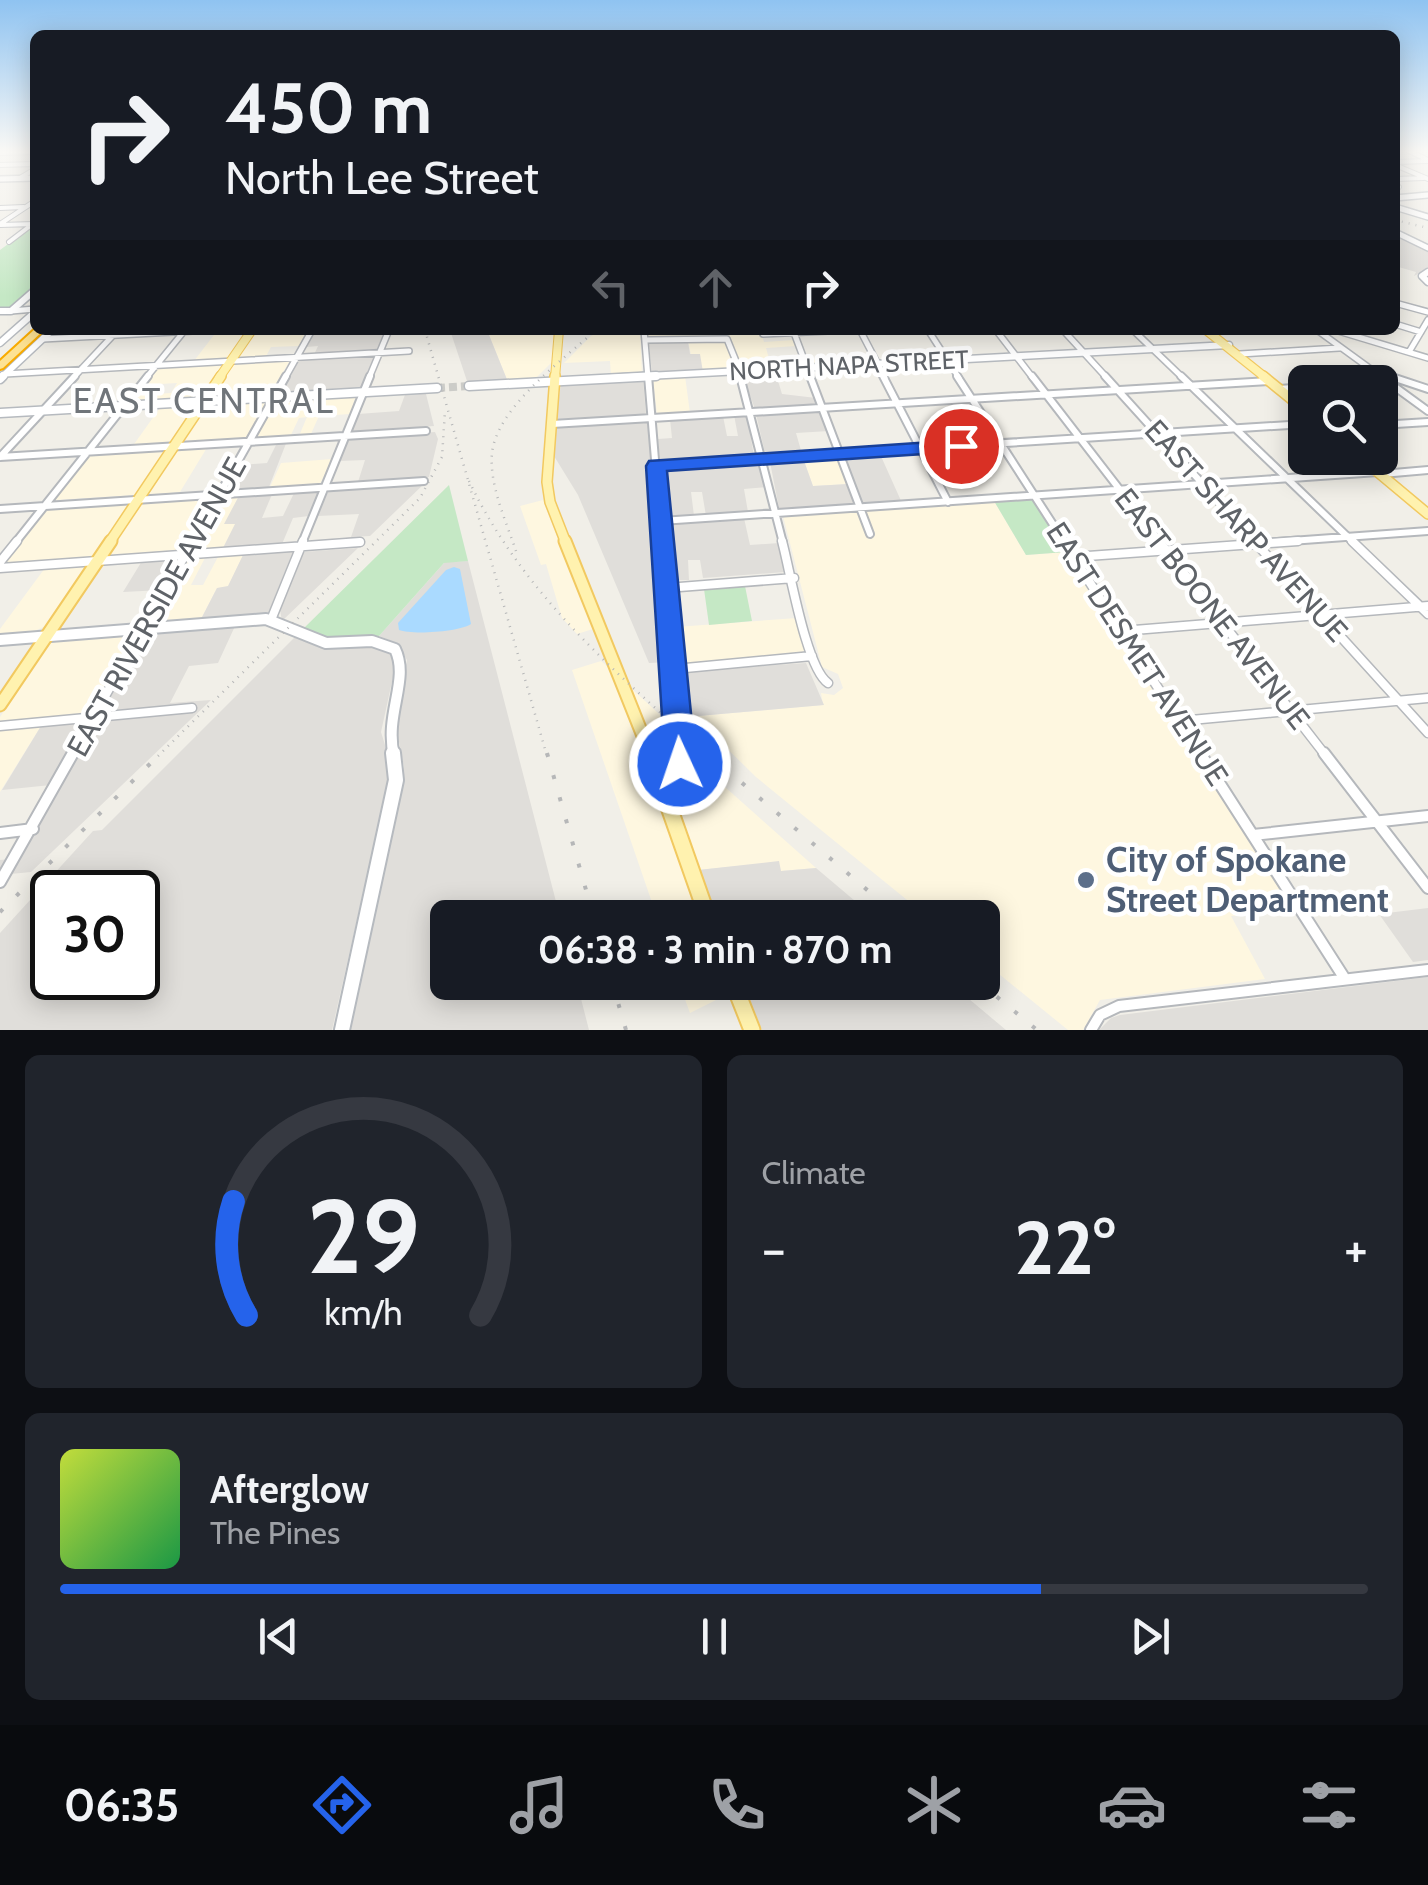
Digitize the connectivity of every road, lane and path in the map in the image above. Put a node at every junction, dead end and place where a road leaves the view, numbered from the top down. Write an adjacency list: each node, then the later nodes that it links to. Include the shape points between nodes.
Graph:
1 (30, 204): 2 (street)
2 (25, 207): 3 (street); 7 (street)
3 (0, 208)
4 (1400, 209): 5 (main road)
5 (1428, 217)
6 (30, 223): 7 (street)
7 (0, 224)
8 (30, 226): 10 (street)
9 (1400, 234): 11 (main road)
10 (9, 242)
11 (1428, 248)
12 (30, 294): 15 (main road)
13 (1400, 304): 17 (street)
14 (0, 311): 15 (main road)
15 (11, 311): 16 (street)
16 (30, 311)
17 (1428, 312)
18 (30, 316): 41 (main road)
19 (1428, 320): 21 (street)
20 (1400, 326): 21 (street)
21 (1421, 332): 46 (street)
22 (33, 335): 50 (highway)
23 (35, 335): 62 (highway)
24 (114, 335): 60 (street)
25 (182, 335): 58 (street)
26 (249, 335): 55 (main road)
27 (309, 335): 53 (street, EAST RIVERSIDE AVENUE)
28 (387, 335): 48 (street)
29 (558, 335): 65 (main road)
30 (644, 335): 40 (street)
31 (795, 335): 59 (street)
32 (863, 335): 56 (street)
33 (931, 335): 54 (street, EAST DESMET AVENUE)
34 (1000, 335): 51 (street, EAST BOONE AVENUE)
35 (1068, 335): 47 (street, EAST SHARP AVENUE)
36 (1138, 335): 44 (street)
37 (1214, 335): 42 (main road)
38 (1324, 335): 43 (street)
39 (1352, 335): 46 (street)
40 (645, 340): 61 (street, via 727,339); 63 (street)
41 (1, 342)
42 (1226, 345): 44 (main road, NORTH NAPA STREET); 49 (main road); 66 (main road)
43 (1342, 348): 49 (street); 57 (street)
44 (1152, 349): 47 (main road, NORTH NAPA STREET); 70 (street)
45 (409, 351): 48 (street)
46 (1409, 352): 52 (street)
47 (1084, 353): 51 (main road, NORTH NAPA STREET); 75 (street, EAST SHARP AVENUE)
48 (379, 354): 53 (street); 77 (street)
49 (1240, 354): 66 (main road)
50 (0, 356)
51 (1016, 356): 54 (main road, NORTH NAPA STREET); 78 (street, EAST BOONE AVENUE)
52 (1428, 358)
53 (296, 359): 55 (street); 80 (street, EAST RIVERSIDE AVENUE)
54 (948, 360): 56 (main road, NORTH NAPA STREET); 81 (street, EAST DESMET AVENUE)
55 (230, 362): 58 (street); 82 (main road)
56 (878, 364): 59 (main road, NORTH NAPA STREET); 83 (street)
57 (1365, 365)
58 (156, 366): 60 (street); 84 (street)
59 (808, 368): 61 (main road, NORTH NAPA STREET); 85 (street)
60 (81, 370): 62 (street); 86 (street)
61 (739, 371): 63 (main road, NORTH NAPA STREET); 88 (street)
62 (2, 373)
63 (648, 376): 65 (main road, NORTH NAPA STREET); 90 (street)
64 (1398, 379): 68 (street)
65 (554, 380): 69 (main road, NORTH NAPA STREET); 92 (main road)
66 (1270, 381): 70 (street); 73 (main road)
67 (1398, 381): 68 (street)
68 (1404, 381): 74 (street)
69 (469, 386)
70 (1191, 386): 75 (street); 95 (street)
71 (437, 388): 77 (main road)
72 (1288, 388): 73 (street)
73 (1279, 389): 79 (main road)
74 (1428, 389)
75 (1118, 390): 78 (street); 97 (street, EAST SHARP AVENUE)
76 (1398, 391): 87 (street)
77 (363, 392): 80 (main road); 98 (street)
78 (1046, 394): 81 (street); 99 (street, EAST BOONE AVENUE)
79 (1288, 396)
80 (274, 397): 82 (main road); 100 (street, EAST RIVERSIDE AVENUE)
81 (972, 399): 83 (street); 101 (street, EAST DESMET AVENUE)
82 (204, 401): 84 (main road); 102 (main road)
83 (898, 403): 85 (street); 103 (street)
84 (125, 406): 86 (main road); 104 (street)
85 (822, 408): 88 (street); 105 (street)
86 (44, 410): 89 (main road); 106 (street)
87 (1428, 411)
88 (750, 412): 90 (street); 107 (street)
89 (0, 413)
90 (652, 418): 92 (street); 108 (street)
91 (1428, 422): 93 (street)
92 (552, 424): 162 (main road, via 550,502)
93 (1398, 424)
94 (1288, 425): 95 (street)
95 (1236, 429): 97 (street); 113 (street)
96 (426, 431): 98 (street)
97 (1157, 434): 99 (street); 115 (street, EAST SHARP AVENUE)
98 (347, 436): 100 (street); 116 (street)
99 (1079, 439): 101 (street); 117 (street, EAST BOONE AVENUE)
100 (249, 442): 102 (street); 118 (street, EAST RIVERSIDE AVENUE)
101 (1001, 444): 103 (street); 119 (street, EAST DESMET AVENUE)
102 (173, 446): 104 (street); 120 (main road)
103 (921, 449): 105 (street); 121 (street)
104 (88, 452): 106 (street); 122 (street)
105 (840, 454): 107 (street); 124 (street)
106 (0, 457)
107 (763, 458): 108 (street); 125 (street)
108 (656, 466): 127 (street)
109 (1428, 470): 110 (street)
110 (1398, 472)
111 (1342, 475): 113 (street)
112 (1381, 475): 126 (main road)
113 (1287, 478): 115 (street); 130 (street)
114 (424, 480): 116 (street)
115 (1203, 484): 117 (street); 132 (street, EAST SHARP AVENUE)
116 (326, 486): 118 (street); 133 (street)
117 (1120, 490): 119 (street); 134 (street, EAST BOONE AVENUE)
118 (221, 493): 120 (street); 135 (street, EAST RIVERSIDE AVENUE)
119 (1034, 496): 121 (street); 136 (street, EAST DESMET AVENUE)
120 (138, 499): 122 (street); 137 (main road)
121 (948, 502): 124 (street)
122 (44, 506): 123 (street); 138 (street)
123 (0, 508)
124 (861, 508): 125 (street); 129 (street)
125 (778, 514): 127 (street); 139 (street)
126 (1428, 514)
127 (661, 522): 140 (street)
128 (1428, 531): 130 (street)
129 (870, 534)
130 (1349, 537): 132 (street); 141 (street)
131 (360, 542): 133 (street)
132 (1257, 544): 134 (street); 143 (street, EAST SHARP AVENUE)
133 (302, 546): 135 (street); 144 (street)
134 (1167, 550): 136 (street); 145 (street, EAST BOONE AVENUE)
135 (188, 554): 137 (street); 146 (street, EAST RIVERSIDE AVENUE)
136 (1074, 557): 147 (street, EAST DESMET AVENUE)
137 (97, 560): 138 (street); 148 (main road)
138 (0, 565)
139 (794, 578): 140 (street); 150 (street)
140 (667, 588): 151 (street)
141 (1424, 606): 142 (street); 143 (street)
142 (1428, 614)
143 (1322, 615): 145 (street); 154 (street, EAST SHARP AVENUE)
144 (271, 620): 146 (main road); 174 (main road, via 326,643 392,646 402,667 388,726 397,773)
145 (1222, 623): 147 (street); 157 (street, EAST BOONE AVENUE)
146 (146, 628): 148 (main road); 158 (street, EAST RIVERSIDE AVENUE)
147 (1122, 632): 159 (street, EAST DESMET AVENUE)
148 (46, 637): 149 (main road); 155 (main road)
149 (0, 640)
150 (812, 656): 151 (street); 152 (street)
151 (674, 669): 162 (street, via 681,758)
152 (828, 683)
153 (1428, 698): 154 (street)
154 (1399, 701): 157 (street); 161 (street, EAST SHARP AVENUE)
155 (0, 705)
156 (192, 708): 158 (street)
157 (1291, 712): 159 (street); 164 (street, EAST BOONE AVENUE)
158 (96, 718): 160 (street); 165 (street, EAST RIVERSIDE AVENUE)
159 (1180, 721): 167 (street, EAST DESMET AVENUE)
160 (0, 726)
161 (1428, 733)
162 (660, 782): 170 (main road)
163 (1428, 816): 164 (street)
164 (1376, 821): 167 (street); 169 (street, EAST BOONE AVENUE)
165 (34, 829): 166 (street); 168 (street, EAST RIVERSIDE AVENUE)
166 (0, 833)
167 (1253, 834): 172 (street, EAST DESMET AVENUE)
168 (0, 882)
169 (1428, 888)
170 (702, 900)
171 (1428, 970): 172 (street)
172 (1346, 978): 176 (street, via 1114,1007)
173 (741, 1000): 175 (main road)
174 (342, 1030)
175 (752, 1030)
176 (1091, 1030)

